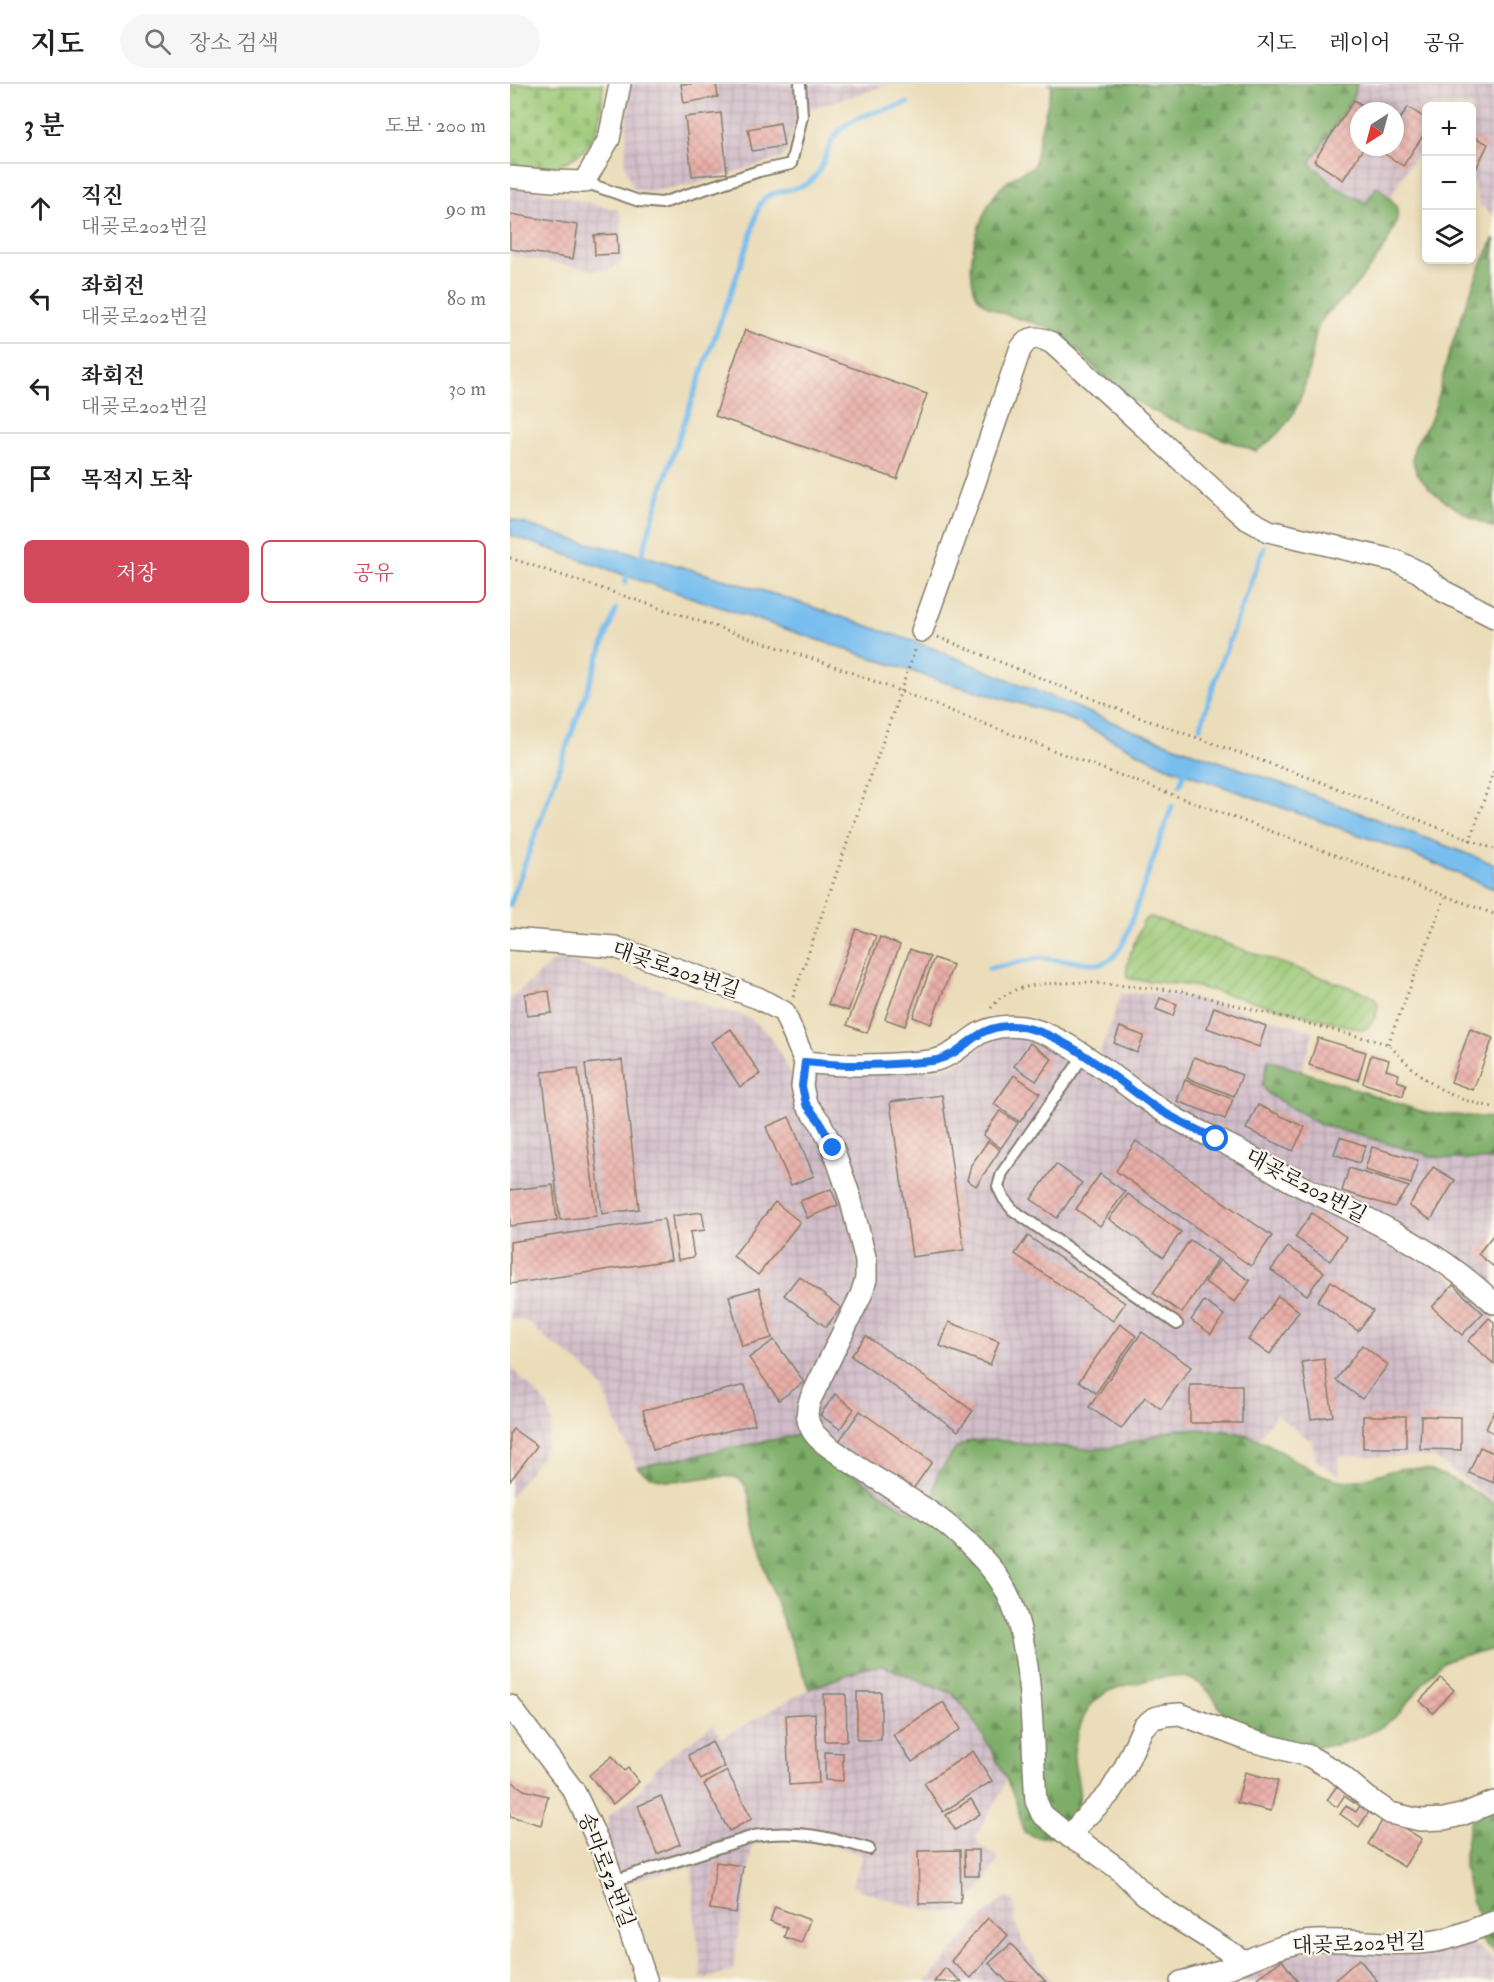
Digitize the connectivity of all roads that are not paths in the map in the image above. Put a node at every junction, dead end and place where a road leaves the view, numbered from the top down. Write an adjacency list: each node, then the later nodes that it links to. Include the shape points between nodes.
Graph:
1 (620, 84): 4 (street, via 609,139)
2 (801, 84): 4 (lane, via 802,116 791,164 662,203 639,201)
3 (510, 177): 4 (street)
4 (584, 182)
5 (1494, 617): 6 (street, via 1396,561 1269,531 1245,519 1052,343 1034,338 1025,341 1020,350)
6 (922, 631)
7 (510, 939): 9 (street, 대곶로202번길, via 615,947 758,998 784,1012)
8 (1084, 1055): 9 (street, 대곶로202번길, via 1048,1035 1010,1026 975,1035 954,1054 936,1060 837,1066); 10 (street, 대곶로202번길, via 1156,1108 1303,1188 1405,1236 1462,1274); 11 (lane, via 1002,1173 998,1187 1013,1210)
9 (805, 1062): 14 (street, via 802,1086 806,1104 833,1148 850,1197 867,1279 806,1410 813,1431 850,1462 961,1537 1003,1586 1014,1609 1027,1668 1036,1801 1042,1815)
10 (1494, 1303)
11 (1176, 1324)
12 (510, 1706): 16 (street, 송마로52번길, via 574,1791)
13 (1494, 1802): 14 (street, via 1444,1819 1420,1820 1390,1813 1310,1756 1248,1740 1180,1714 1167,1715 1154,1718 1143,1727 1109,1794)
14 (1070, 1837): 18 (street, via 1120,1870)
15 (869, 1849): 16 (lane, via 816,1835 774,1833)
16 (613, 1881): 19 (street, 송마로52번길)
17 (1494, 1922): 18 (street, 대곶로202번길, via 1430,1942 1304,1942 1265,1952)
18 (1234, 1971): 20 (street, 대곶로202번길)
19 (647, 1982)
20 (1181, 1982)

